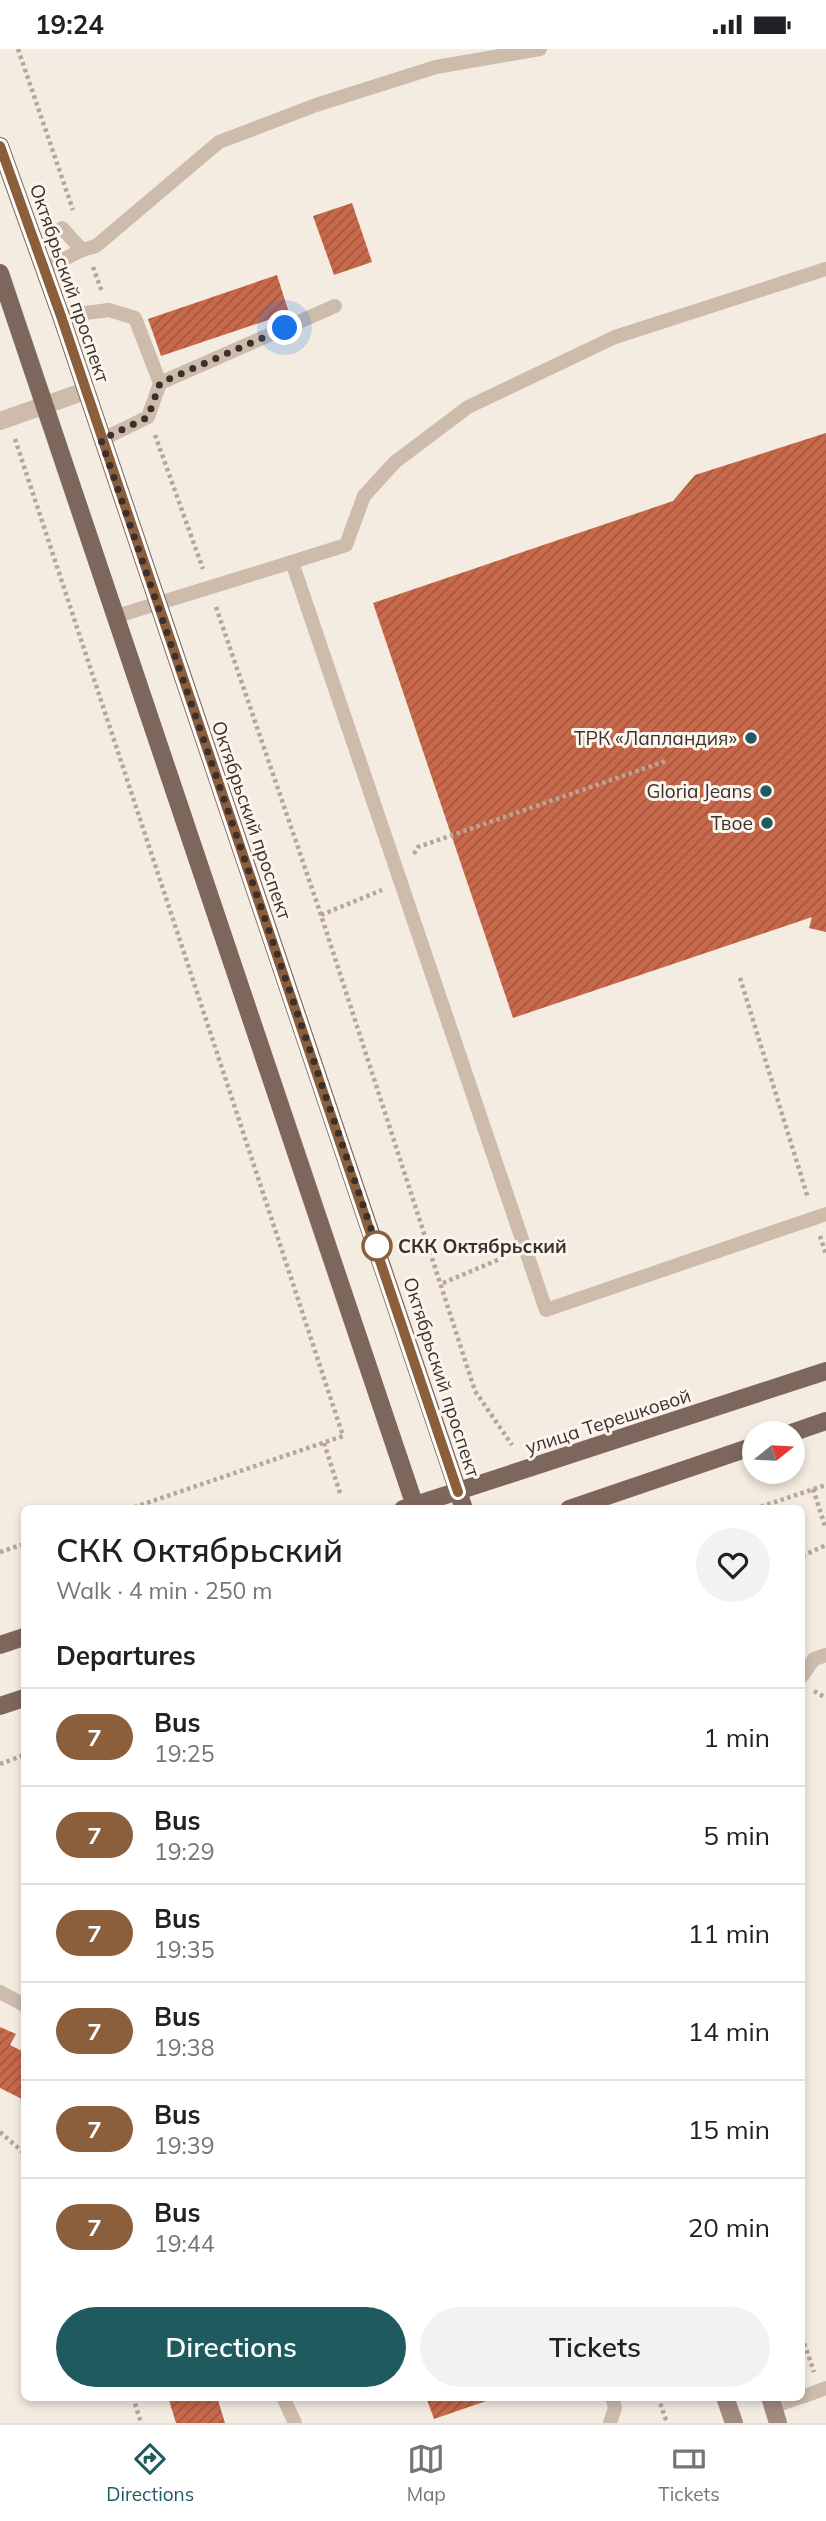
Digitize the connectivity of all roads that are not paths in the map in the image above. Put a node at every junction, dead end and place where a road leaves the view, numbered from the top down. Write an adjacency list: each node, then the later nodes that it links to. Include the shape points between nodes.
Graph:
1 (540, 49): 4 (lane, via 436,67 219,142 96,246)
2 (0, 146): 5 (main road, Октябрьский проспект)
3 (62, 228): 4 (lane)
4 (82, 250): 5 (lane)
5 (44, 269): 9 (main road, Октябрьский проспект)
6 (826, 269): 15 (lane, via 615,337 468,407 395,462 364,496 346,545)
7 (0, 273): 12 (main road)
8 (335, 306): 10 (lane)
9 (61, 316): 10 (lane, via 108,310 135,318); 11 (main road, Октябрьский проспект)
10 (160, 383): 14 (lane, via 148,417)
11 (85, 391): 12 (street); 14 (main road, Октябрьский проспект)
12 (45, 405): 13 (street); 17 (main road)
13 (4, 420)
14 (101, 440): 16 (main road, Октябрьский проспект)
15 (292, 562): 16 (lane); 18 (lane, via 546,1310)
16 (158, 604): 17 (lane); 23 (main road, Октябрьский проспект)
17 (117, 616): 24 (main road)
18 (820, 1216)
19 (826, 1371): 23 (main road, улица Терешковой)
20 (826, 1422): 21 (main road)
21 (805, 1429)
22 (742, 1450): 26 (main road)
23 (461, 1500): 25 (main road, улица Терешковой)
24 (410, 1505)
25 (425, 1505)
26 (581, 1505)
27 (21, 1638): 28 (main road)
28 (0, 1645)
29 (826, 1655): 30 (lane, via 814,1660)
30 (805, 1672)
31 (21, 1699): 32 (main road)
32 (0, 1706)
33 (0, 1992): 34 (lane)
34 (21, 2003)
35 (826, 2388): 36 (lane)
36 (805, 2396)
37 (285, 2401): 42 (lane)
38 (613, 2401): 43 (lane)
39 (726, 2401): 44 (main road)
40 (792, 2401): 41 (lane)
41 (774, 2409)
42 (295, 2423)
43 (610, 2423)
44 (734, 2423)

